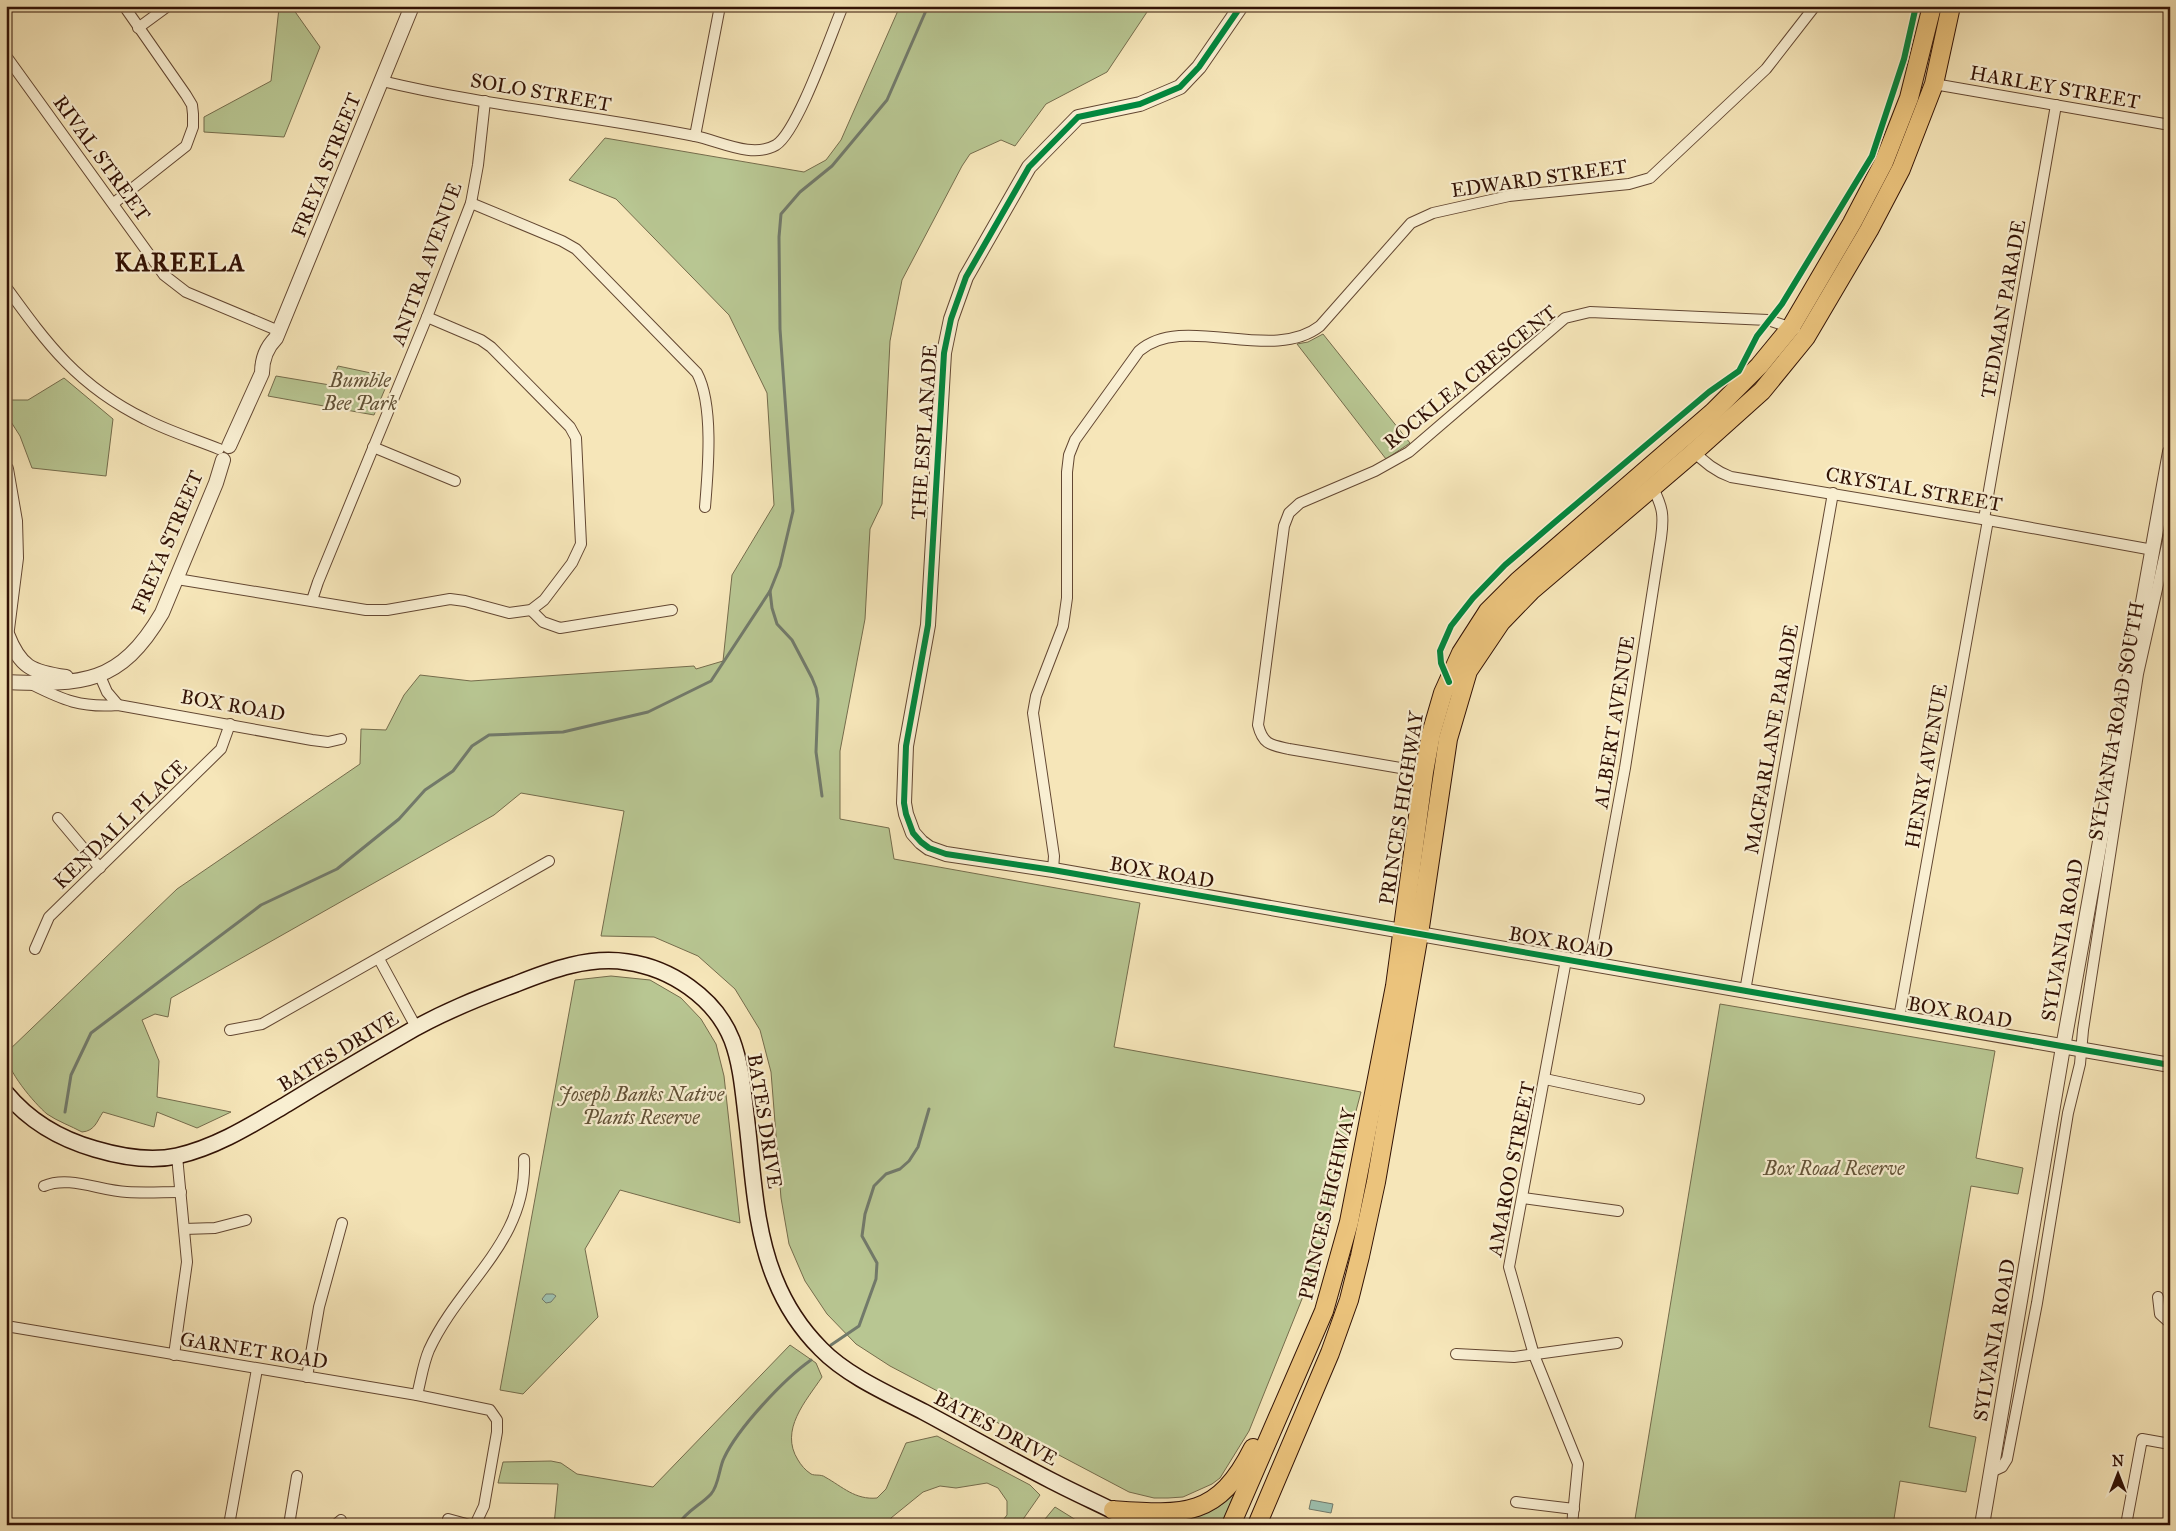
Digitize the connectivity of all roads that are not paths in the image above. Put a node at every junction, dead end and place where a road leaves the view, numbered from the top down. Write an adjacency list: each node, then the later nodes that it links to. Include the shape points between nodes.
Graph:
1 (124, 6): 10 (street)
2 (168, 6): 10 (street)
3 (412, 6): 12 (street, FREYA STREET)
4 (720, 6): 17 (street)
5 (843, 6): 17 (street, SOLO STREET, via 797,117 782,139 769,148 753,150)
6 (1241, 6): 54 (street, THE ESPLANADE, via 1199,67 1180,87 1140,104 1078,117 1029,167 961,288 944,353 928,625 906,746 904,803 913,833 929,848)
7 (1815, 6): 57 (street, EDWARD STREET, via 1766,69 1650,178 1629,184 1509,196 1433,212 1411,223 1320,326 1302,337 1281,340 1170,337 1147,344 1139,351 1075,440 1069,455 1067,598 1063,626 1036,696 1033,713 1054,856)
8 (1951, 6): 13 (highway, PRINCES HIGHWAY)
9 (1930, 7): 22 (highway, PRINCES HIGHWAY, via 1909,98 1884,162 1852,224)
10 (138, 28): 18 (street, via 192,105 192,127 186,146)
11 (6, 56): 18 (street, RIVAL STREET)
12 (382, 81): 14 (street, SOLO STREET); 23 (street, FREYA STREET)
13 (1934, 84): 15 (street, HARLEY STREET); 24 (highway, PRINCES HIGHWAY, via 1901,170)
14 (485, 101): 17 (street, SOLO STREET); 19 (street, ANITRA AVENUE)
15 (2056, 106): 16 (street, HARLEY STREET); 37 (street, TEDMAN PARADE)
16 (2170, 124)
17 (696, 136)
18 (114, 203): 23 (street, RIVAL STREET, via 171,282)
19 (471, 203): 21 (street, ANITRA AVENUE); 36 (street, via 576,249 697,373 706,401 708,463)
20 (6, 287): 27 (street, via 46,342 97,391 146,420)
21 (427, 318): 26 (street, ANITRA AVENUE); 43 (street, via 491,347 570,427 576,438 581,544 572,563 552,590)
22 (1791, 327): 24 (street, ROCKLEA CRESCENT); 25 (highway, PRINCES HIGHWAY, via 1745,382); 52 (street, ROCKLEA CRESCENT, via 1768,320 1590,312 1565,318 1409,452 1375,472 1300,503 1289,513 1284,526 1258,725 1261,737 1271,745 1289,749)
23 (277, 335): 27 (street, FREYA STREET, via 277,347 270,366 262,373)
24 (1806, 336): 28 (highway, PRINCES HIGHWAY, via 1762,391)
25 (1682, 438): 28 (street, CRYSTAL STREET); 52 (highway, PRINCES HIGHWAY, via 1488,611 1461,653 1444,693 1431,734)
26 (373, 447): 31 (street); 42 (street, ANITRA AVENUE)
27 (224, 452): 41 (street, FREYA STREET, via 216,483)
28 (1694, 452): 32 (highway, PRINCES HIGHWAY); 33 (street, CRYSTAL STREET, via 1718,472 1731,476)
29 (2170, 452): 34 (street, SYLVANIA ROAD)
30 (6, 469): 35 (street)
31 (455, 481)
32 (1653, 488): 58 (highway, PRINCES HIGHWAY, via 1531,592 1501,622 1468,671 1448,739); 62 (street, ALBERT AVENUE, via 1662,505 1662,538)
33 (1833, 493): 37 (street, CRYSTAL STREET); 63 (street, MACFARLANE PARADE)
34 (2166, 496): 40 (street, SYLVANIA ROAD)
35 (10, 500): 39 (street); 45 (street, via 16,521 16,558)
36 (705, 507)
37 (1986, 519): 40 (street, CRYSTAL STREET); 64 (street, HENRY AVENUE)
38 (2170, 531): 68 (street, SYLVANIA ROAD SOUTH, via 2138,674)
39 (6, 548)
40 (2153, 550): 67 (street, SYLVANIA ROAD)
41 (177, 578): 42 (street); 46 (street, FREYA STREET, via 162,613 145,639 129,656)
42 (312, 600): 43 (street, via 366,610 387,610 450,599 509,614)
43 (531, 610): 44 (street, via 543,622 560,628)
44 (672, 610)
45 (6, 636): 46 (street, via 16,655 26,665 54,675)
46 (96, 677): 48 (street, BOX ROAD); 49 (street)
47 (6, 682): 48 (street, BOX ROAD)
48 (31, 684): 49 (street, BOX ROAD, via 64,700 98,707)
49 (118, 704): 50 (street, BOX ROAD)
50 (230, 724): 51 (street, BOX ROAD, via 312,740 328,742); 56 (street, KENDALL PLACE, via 221,749)
51 (341, 739)
52 (1424, 772): 58 (highway, PRINCES HIGHWAY)
53 (58, 818): 56 (street)
54 (946, 854): 57 (street, BOX ROAD)
55 (549, 861): 60 (street)
56 (100, 868): 59 (street, KENDALL PLACE, via 49,917)
57 (1053, 870): 58 (street, BOX ROAD)
58 (1411, 933): 61 (street, BOX ROAD); 92 (highway, PRINCES HIGHWAY, via 1393,996 1349,1222 1324,1311); 107 (highway, PRINCES HIGHWAY, via 1376,1182 1349,1300)
59 (35, 949)
60 (379, 959): 65 (street); 66 (street, via 262,1024)
61 (1566, 960): 62 (street, BOX ROAD); 70 (street, AMAROO STREET)
62 (1589, 964): 63 (street, BOX ROAD)
63 (1745, 991): 64 (street, BOX ROAD)
64 (1899, 1018): 67 (street, BOX ROAD)
65 (416, 1028): 73 (main road, BATES DRIVE, via 224,1139); 98 (main road, BATES DRIVE, via 462,1004 546,972 580,963 600,960 633,962 681,980 717,1015 731,1037 740,1068 765,1248 775,1280 804,1329 823,1351 848,1370 1052,1481)
66 (230, 1030)
67 (2064, 1046): 68 (street, BOX ROAD); 94 (street, SYLVANIA ROAD)
68 (2081, 1049): 69 (street, BOX ROAD); 94 (street, SYLVANIA ROAD SOUTH, via 2010,1448 2005,1464)
69 (2170, 1065)
70 (1545, 1079): 72 (street); 77 (street, AMAROO STREET)
71 (6, 1094): 73 (main road, BATES DRIVE, via 42,1126 82,1146 134,1158)
72 (1639, 1099)
73 (176, 1156): 76 (street)
74 (524, 1159): 91 (street, via 524,1182 510,1228 434,1341)
75 (44, 1186): 76 (street, via 64,1182 127,1192)
76 (181, 1192): 81 (street)
77 (1523, 1198): 78 (street); 88 (street, AMAROO STREET, via 1509,1266)
78 (1618, 1211)
79 (246, 1220): 81 (street, via 215,1228)
80 (342, 1223): 90 (street, via 319,1307)
81 (184, 1229): 87 (street, via 187,1269)
82 (2158, 1297): 83 (street, via 2160,1314)
83 (2170, 1324)
84 (6, 1326): 87 (street, GARNET ROAD)
85 (1617, 1343): 88 (street)
86 (1456, 1354): 88 (street)
87 (174, 1355): 89 (street, GARNET ROAD)
88 (1534, 1355): 97 (street, AMAROO STREET, via 1578,1464)
89 (257, 1369): 90 (street, GARNET ROAD); 100 (street)
90 (307, 1377): 91 (street, GARNET ROAD)
91 (417, 1395): 103 (street, GARNET ROAD, via 484,1408 494,1413 497,1432 484,1506)
92 (1272, 1428): 98 (highway, via 1256,1442 1232,1483 1203,1505 1169,1513); 106 (highway, PRINCES HIGHWAY)
93 (2170, 1444): 110 (street, via 2142,1439)
94 (1991, 1472): 109 (street, SYLVANIA ROAD)
95 (297, 1476): 101 (street)
96 (1516, 1502): 97 (street)
97 (1574, 1509): 108 (street, AMAROO STREET)
98 (1113, 1510): 104 (highway); 105 (main road, BATES DRIVE)
99 (448, 1519): 102 (street)
100 (229, 1525)
101 (289, 1525)
102 (470, 1525)
103 (475, 1525)
104 (1130, 1525)
105 (1141, 1525)
106 (1231, 1525)
107 (1256, 1525)
108 (1572, 1525)
109 (1982, 1525)
110 (2126, 1525)

